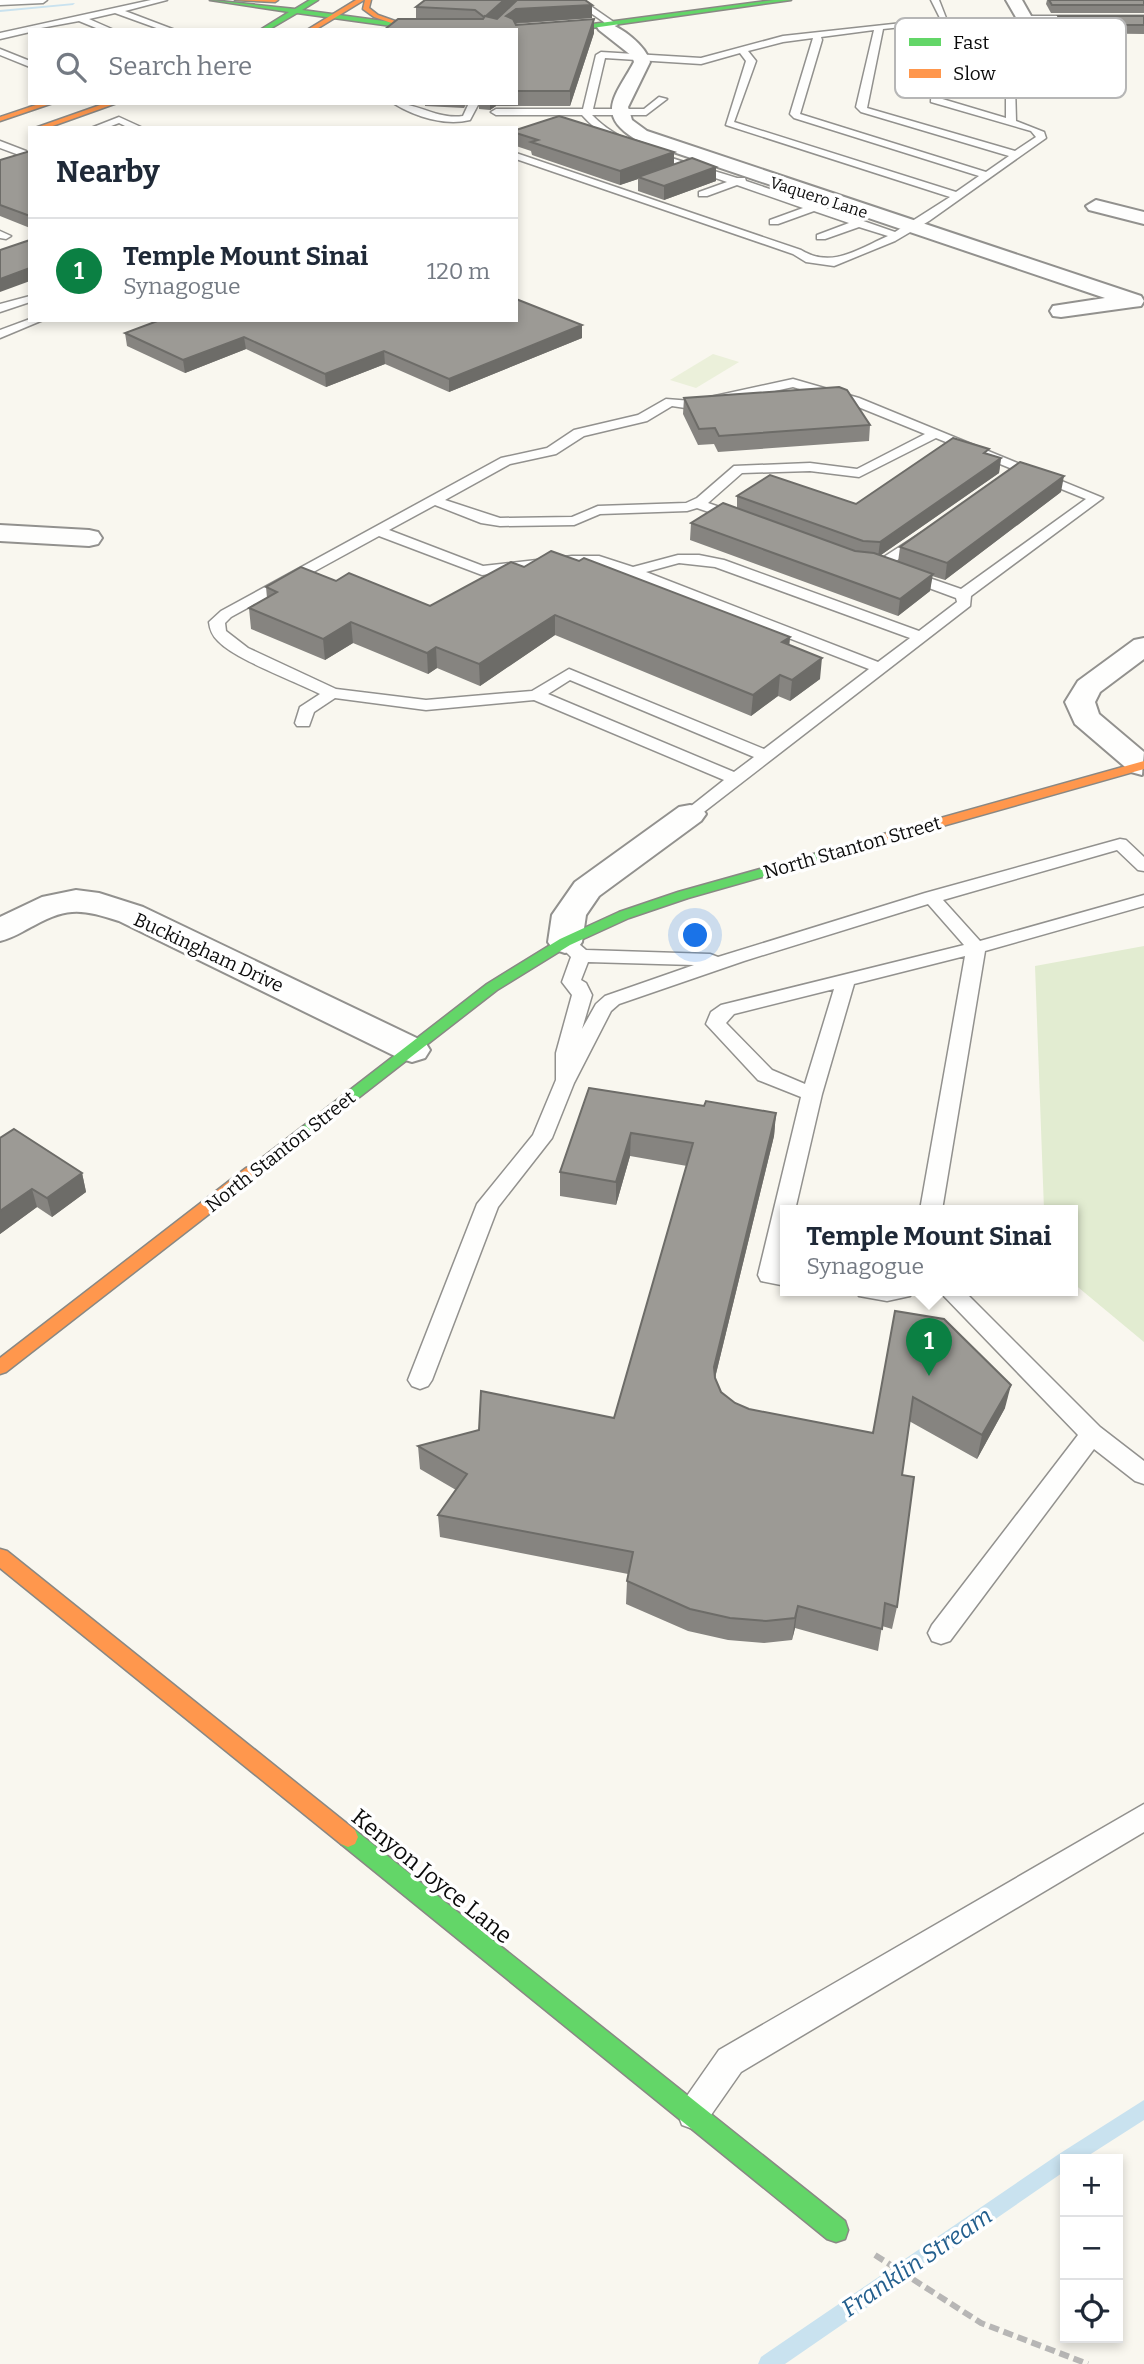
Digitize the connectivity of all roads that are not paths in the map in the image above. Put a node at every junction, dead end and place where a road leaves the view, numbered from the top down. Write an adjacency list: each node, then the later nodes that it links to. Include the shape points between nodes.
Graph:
1 (40, 0): 13 (lane)
2 (163, 0): 14 (lane)
3 (213, 0): 15 (street)
4 (238, 0): 5 (street)
5 (275, 0)
6 (315, 0): 15 (street)
7 (361, 0): 16 (street)
8 (368, 0): 23 (street, via 366,9 376,16)
9 (576, 0): 24 (lane)
10 (788, 0): 24 (street)
11 (934, 0): 18 (lane)
12 (1014, 0): 19 (street)
13 (0, 2)
14 (117, 11): 17 (lane); 28 (lane)
15 (297, 12): 16 (street); 29 (street)
16 (335, 17): 23 (street); 30 (street)
17 (78, 18): 26 (lane); 27 (lane)
18 (941, 18)
19 (1024, 18)
20 (1144, 19): 21 (lane)
21 (1126, 20)
22 (895, 25): 25 (lane)
23 (406, 26): 31 (street)
24 (610, 26): 33 (street); 39 (street)
25 (879, 27): 34 (lane); 60 (lane, via 864,110)
26 (48, 28)
27 (105, 28)
28 (165, 28)
29 (267, 28)
30 (314, 28)
31 (431, 28)
32 (28, 31): 35 (lane)
33 (518, 31)
34 (815, 34): 37 (lane); 65 (lane, via 818,40 797,116)
35 (5, 35): 36 (lane)
36 (28, 41)
37 (742, 50): 39 (lane, via 701,61); 70 (lane, via 751,61 729,123)
38 (0, 52): 40 (lane)
39 (641, 58): 44 (street); 44 (lane, via 601,55)
40 (28, 63)
41 (934, 98): 52 (lane)
42 (1011, 98): 52 (lane)
43 (662, 99): 44 (lane, via 646,112)
44 (610, 101): 50 (lane); 50 (lane); 58 (street, Vaquero Lane)
45 (44, 105): 51 (street)
46 (108, 105): 53 (street)
47 (404, 105): 48 (lane, via 458,121 467,118)
48 (473, 105)
49 (497, 112): 50 (lane)
50 (586, 114): 58 (lane, via 603,132)
51 (0, 119)
52 (1011, 123): 60 (lane, via 1041,134)
53 (45, 126)
54 (102, 126): 55 (lane, via 119,120)
55 (133, 126)
56 (28, 132): 57 (street)
57 (0, 143): 59 (lane)
58 (645, 144): 63 (street, Vaquero Lane)
59 (26, 152): 62 (lane)
60 (1014, 154): 65 (lane)
61 (518, 157): 68 (lane)
62 (0, 161)
63 (699, 162): 64 (lane); 66 (street, Vaquero Lane)
64 (667, 174)
65 (986, 175): 70 (lane)
66 (747, 178): 69 (lane); 71 (street, Vaquero Lane)
67 (642, 183): 68 (lane)
68 (618, 192): 76 (lane, via 819,262 834,263)
69 (704, 194)
70 (957, 196): 76 (lane)
71 (822, 204): 74 (lane); 75 (lane); 76 (street, Vaquero Lane)
72 (1096, 206): 73 (street)
73 (1144, 219)
74 (774, 222)
75 (859, 223): 76 (lane); 77 (lane)
76 (904, 231): 79 (street, Vaquero Lane)
77 (821, 237)
78 (26, 299): 80 (lane)
79 (1138, 300): 81 (street)
80 (0, 308)
81 (1061, 311)
82 (32, 322): 83 (lane)
83 (0, 334)
84 (936, 433): 85 (lane, via 793,383 705,403 670,402 642,418 579,433 551,450 506,461); 86 (lane, via 859,473 810,467 738,469); 93 (lane, via 1015,471 1096,498)
85 (434, 500): 86 (lane, via 500,522 574,520 598,510); 89 (lane)
86 (701, 505): 87 (lane)
87 (754, 524)
88 (934, 527): 93 (lane, via 874,564)
89 (378, 531): 92 (lane, via 482,571 599,560); 97 (lane, via 217,622 226,640 243,651)
90 (0, 533): 91 (street)
91 (89, 538)
92 (632, 572): 94 (lane, via 678,559 719,563); 96 (lane)
93 (963, 596): 94 (lane, via 965,603)
94 (921, 637): 96 (lane)
95 (1144, 646): 101 (street, via 1088,687 1080,702 1085,718)
96 (880, 668): 100 (lane)
97 (332, 693): 98 (lane, via 426,705); 99 (lane, via 306,710)
98 (536, 695): 100 (lane, via 569,674); 102 (lane)
99 (303, 723)
100 (766, 756): 102 (lane)
101 (1143, 765): 109 (street, North Stanton Street, via 683,895 624,915)
102 (736, 779): 103 (lane)
103 (690, 814): 109 (street, via 587,889 569,915)
104 (1144, 866): 105 (lane, via 1120,845)
105 (931, 897): 108 (lane); 110 (lane)
106 (1144, 900): 108 (lane)
107 (0, 931): 112 (street, Buckingham Drive, via 56,903 88,901 131,914)
108 (976, 948): 111 (lane); 116 (lane)
109 (573, 949): 110 (lane); 112 (street, North Stanton Street, via 492,987); 113 (lane, via 570,982 582,995 566,1053)
110 (722, 960): 113 (lane, via 611,1000 603,1007)
111 (846, 980): 114 (lane); 114 (lane, via 728,1009 718,1016 716,1024 765,1075)
112 (412, 1050): 120 (street, North Stanton Street)
113 (564, 1083): 121 (lane, via 542,1138 488,1203)
114 (812, 1094): 115 (lane)
115 (786, 1205)
116 (932, 1205)
117 (780, 1229): 118 (lane, via 769,1275)
118 (780, 1277)
119 (955, 1296): 122 (lane)
120 (0, 1367)
121 (420, 1380)
122 (1092, 1434): 123 (lane); 125 (lane)
123 (1144, 1474)
124 (0, 1557): 127 (street, Kenyon Joyce Lane)
125 (941, 1633)
126 (1144, 1817): 127 (lane, via 730,2061)
127 (693, 2114): 128 (street, Kenyon Joyce Lane)
128 (836, 2230)

